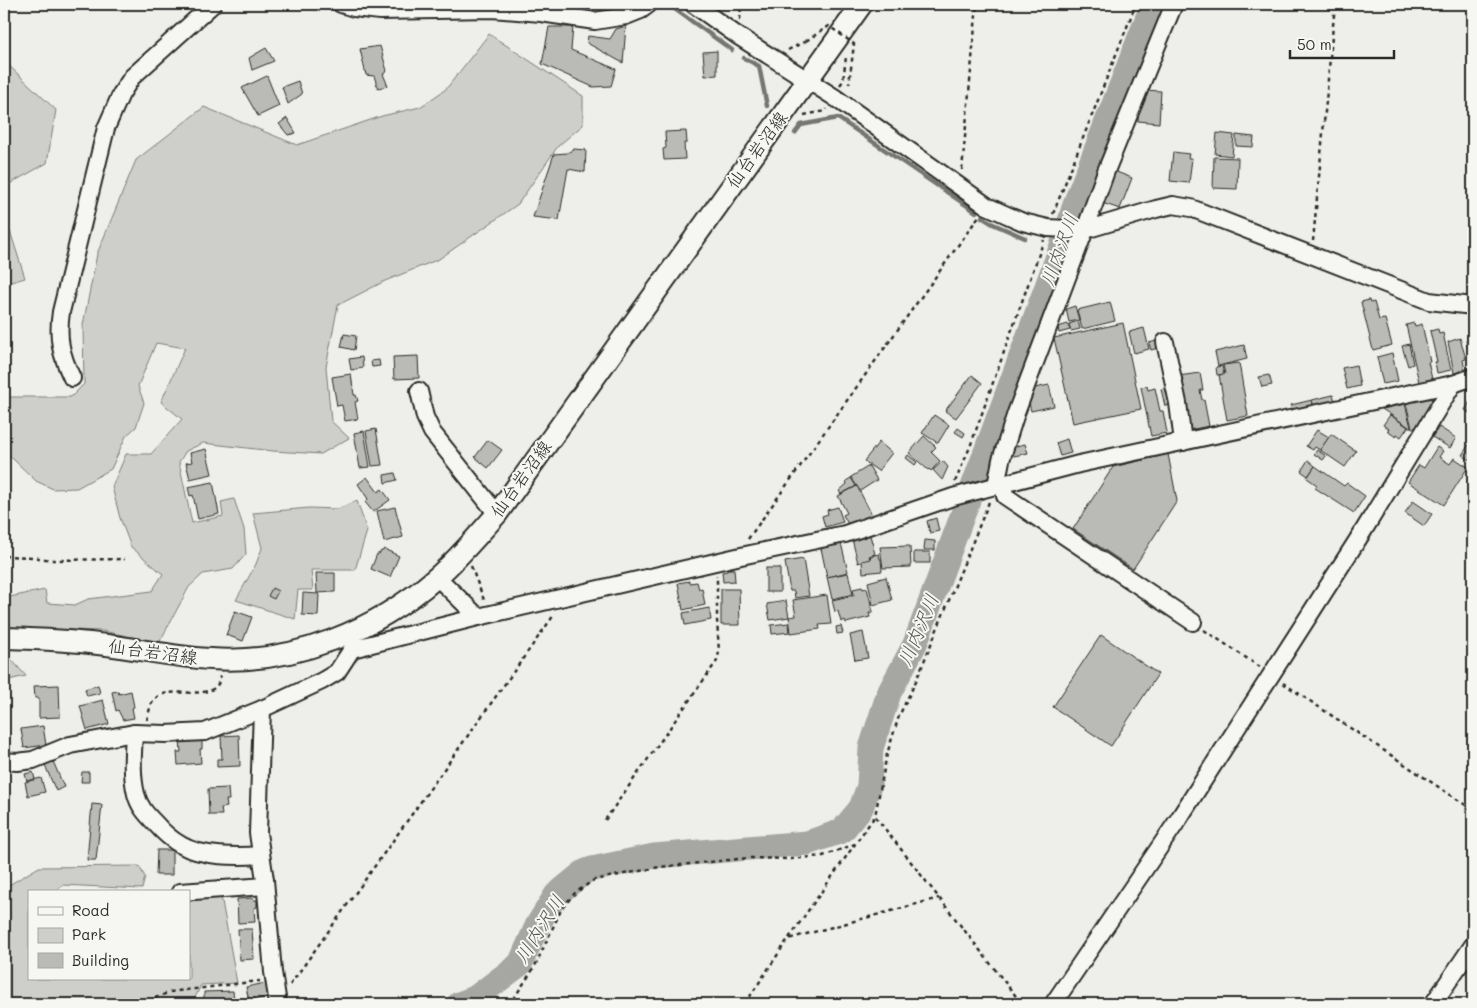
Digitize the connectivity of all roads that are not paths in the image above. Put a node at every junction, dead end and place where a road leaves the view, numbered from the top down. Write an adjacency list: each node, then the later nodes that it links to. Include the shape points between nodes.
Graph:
1 (213, 4): 12 (street, via 132,77 106,128 60,312 60,344)
2 (341, 4): 3 (street, via 380,11 492,9 595,21 626,16)
3 (650, 4)
4 (692, 4): 7 (street)
5 (862, 4): 7 (main road, 仙台岩沼線)
6 (1174, 4): 8 (street)
7 (807, 80): 8 (street, via 987,206 1023,222); 17 (main road, 仙台岩沼線)
8 (1083, 230): 9 (street, via 1156,209 1173,206 1191,208 1429,301); 16 (street, via 1016,413)
9 (1473, 306)
10 (1165, 342): 15 (street, via 1178,403)
11 (1473, 377): 13 (street)
12 (72, 378)
13 (1453, 384): 15 (street); 30 (street, via 1362,533 1178,820)
14 (419, 391): 17 (street, via 432,432)
15 (1182, 442): 16 (street)
16 (995, 486): 19 (street, via 845,534); 20 (street, via 1005,496)
17 (497, 514): 18 (main road, 仙台岩沼線)
18 (437, 577): 19 (street); 21 (main road, 仙台岩沼線, via 391,611 356,630 293,651 255,658 178,657 100,644)
19 (478, 617): 22 (street, via 352,649 337,672 322,682)
20 (1193, 622)
21 (4, 638)
22 (262, 708): 23 (street, via 205,732); 25 (street, via 258,807)
23 (138, 733): 24 (street, via 70,745 33,760); 25 (street, via 133,771 136,795 144,812 161,829 182,846 205,853)
24 (4, 761)
25 (261, 855): 26 (street)
26 (265, 886): 27 (street); 29 (street)
27 (190, 891)
28 (1473, 945): 31 (street)
29 (276, 992)
30 (1053, 1004)
31 (1433, 1004)

